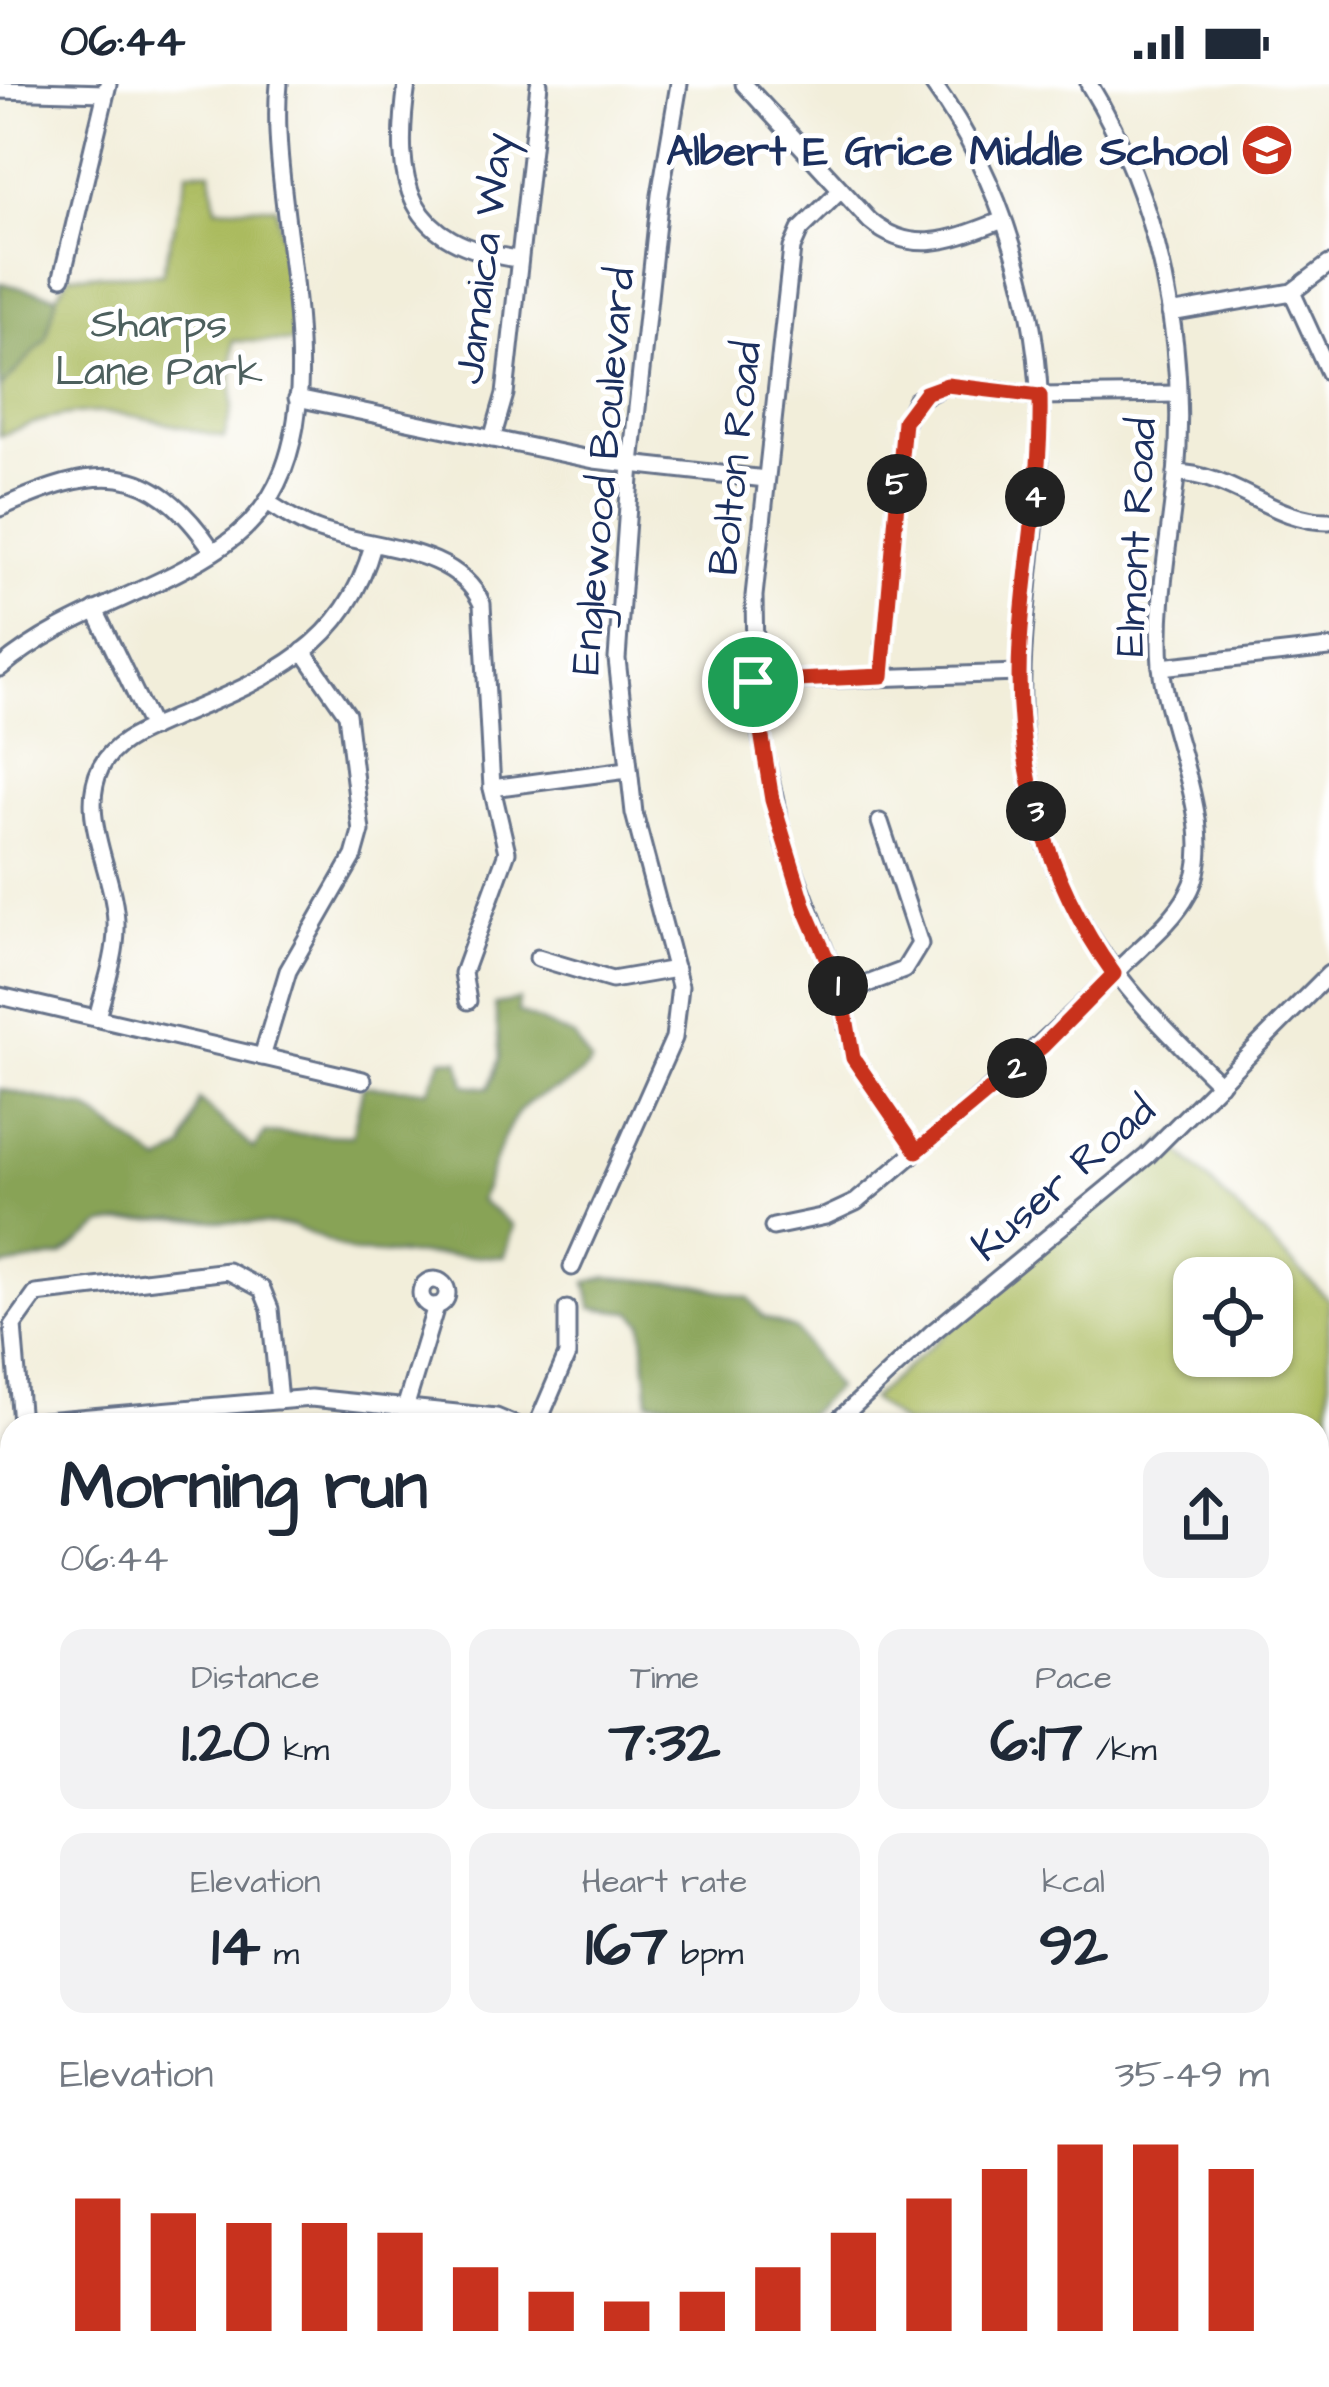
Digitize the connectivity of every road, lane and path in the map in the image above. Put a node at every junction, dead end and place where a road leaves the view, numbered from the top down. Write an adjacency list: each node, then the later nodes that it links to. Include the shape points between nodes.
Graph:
1 (279, 84): 20 (street)
2 (407, 84): 12 (street, via 400,161 417,208 454,243)
3 (539, 84): 12 (street, Jamaica Way)
4 (679, 84): 22 (street, Englewood Boulevard)
5 (744, 84): 10 (street)
6 (933, 84): 11 (street, via 970,142)
7 (1089, 84): 16 (street, Elmont Road, via 1145,209)
8 (106, 89): 9 (street); 14 (street)
9 (0, 90)
10 (841, 190): 11 (street, via 880,229 906,242 950,240); 24 (street, Bolton Road, via 792,248)
11 (1003, 220): 19 (street)
12 (518, 260): 21 (street, Jamaica Way, via 505,394)
13 (1329, 264): 15 (street)
14 (62, 278)
15 (1292, 292): 16 (street); 17 (street)
16 (1170, 313): 18 (street, Elmont Road)
17 (1329, 373)
18 (1178, 394): 19 (street); 23 (street, Elmont Road)
19 (1040, 396): 35 (street); 36 (street, via 947,385 909,410)
20 (297, 398): 21 (street); 25 (street, via 283,466)
21 (492, 439): 22 (street)
22 (631, 464): 24 (street); 39 (street, Englewood Boulevard, via 617,616)
23 (1176, 473): 27 (street, via 1210,476 1296,516); 33 (street, Elmont Road)
24 (766, 479): 37 (street, Bolton Road)
25 (266, 502): 28 (street, via 319,530); 29 (street)
26 (0, 508): 29 (street, via 75,477 129,479 177,505)
27 (1329, 521)
28 (373, 545): 32 (street, via 350,608); 40 (street, via 450,566 477,591)
29 (214, 551): 30 (street)
30 (95, 610): 34 (street); 38 (street)
31 (1329, 648): 33 (street)
32 (303, 651): 38 (street); 50 (street, via 347,714 362,831 288,971)
33 (1161, 667): 44 (street, Elmont Road, via 1199,861 1180,906)
34 (0, 668)
35 (1019, 673): 36 (street); 44 (street, via 1028,774 1046,842 1073,908)
36 (882, 676): 37 (street)
37 (753, 682): 46 (street, Bolton Road, via 784,843)
38 (152, 728): 49 (street, via 109,755 94,792 116,931)
39 (627, 770): 40 (street); 43 (street, Englewood Boulevard)
40 (493, 788): 48 (street, via 507,852 463,974)
41 (880, 822): 46 (street, via 920,944 904,970)
42 (538, 958): 43 (street, via 612,980)
43 (676, 969): 55 (street, Englewood Boulevard, via 681,1004 674,1038)
44 (1114, 974): 52 (street); 53 (street, Elmont Road, via 1043,1046)
45 (1329, 974): 52 (street, Kuser Road)
46 (842, 994): 53 (street, Bolton Road, via 856,1068)
47 (0, 996): 49 (street)
48 (468, 1001)
49 (97, 1018): 50 (street)
50 (262, 1057): 51 (street)
51 (363, 1080)
52 (1220, 1084): 64 (street, Kuser Road)
53 (917, 1151): 54 (street, Elmont Road, via 841,1210)
54 (772, 1227)
55 (572, 1267)
56 (436, 1306): 59 (street)
57 (567, 1310): 63 (street, via 567,1355)
58 (278, 1402): 59 (street); 60 (street, via 270,1309 262,1289 228,1271 36,1294 14,1326); 61 (street)
59 (406, 1406): 62 (street)
60 (20, 1413)
61 (223, 1413)
62 (463, 1413)
63 (542, 1413)
64 (846, 1413)

